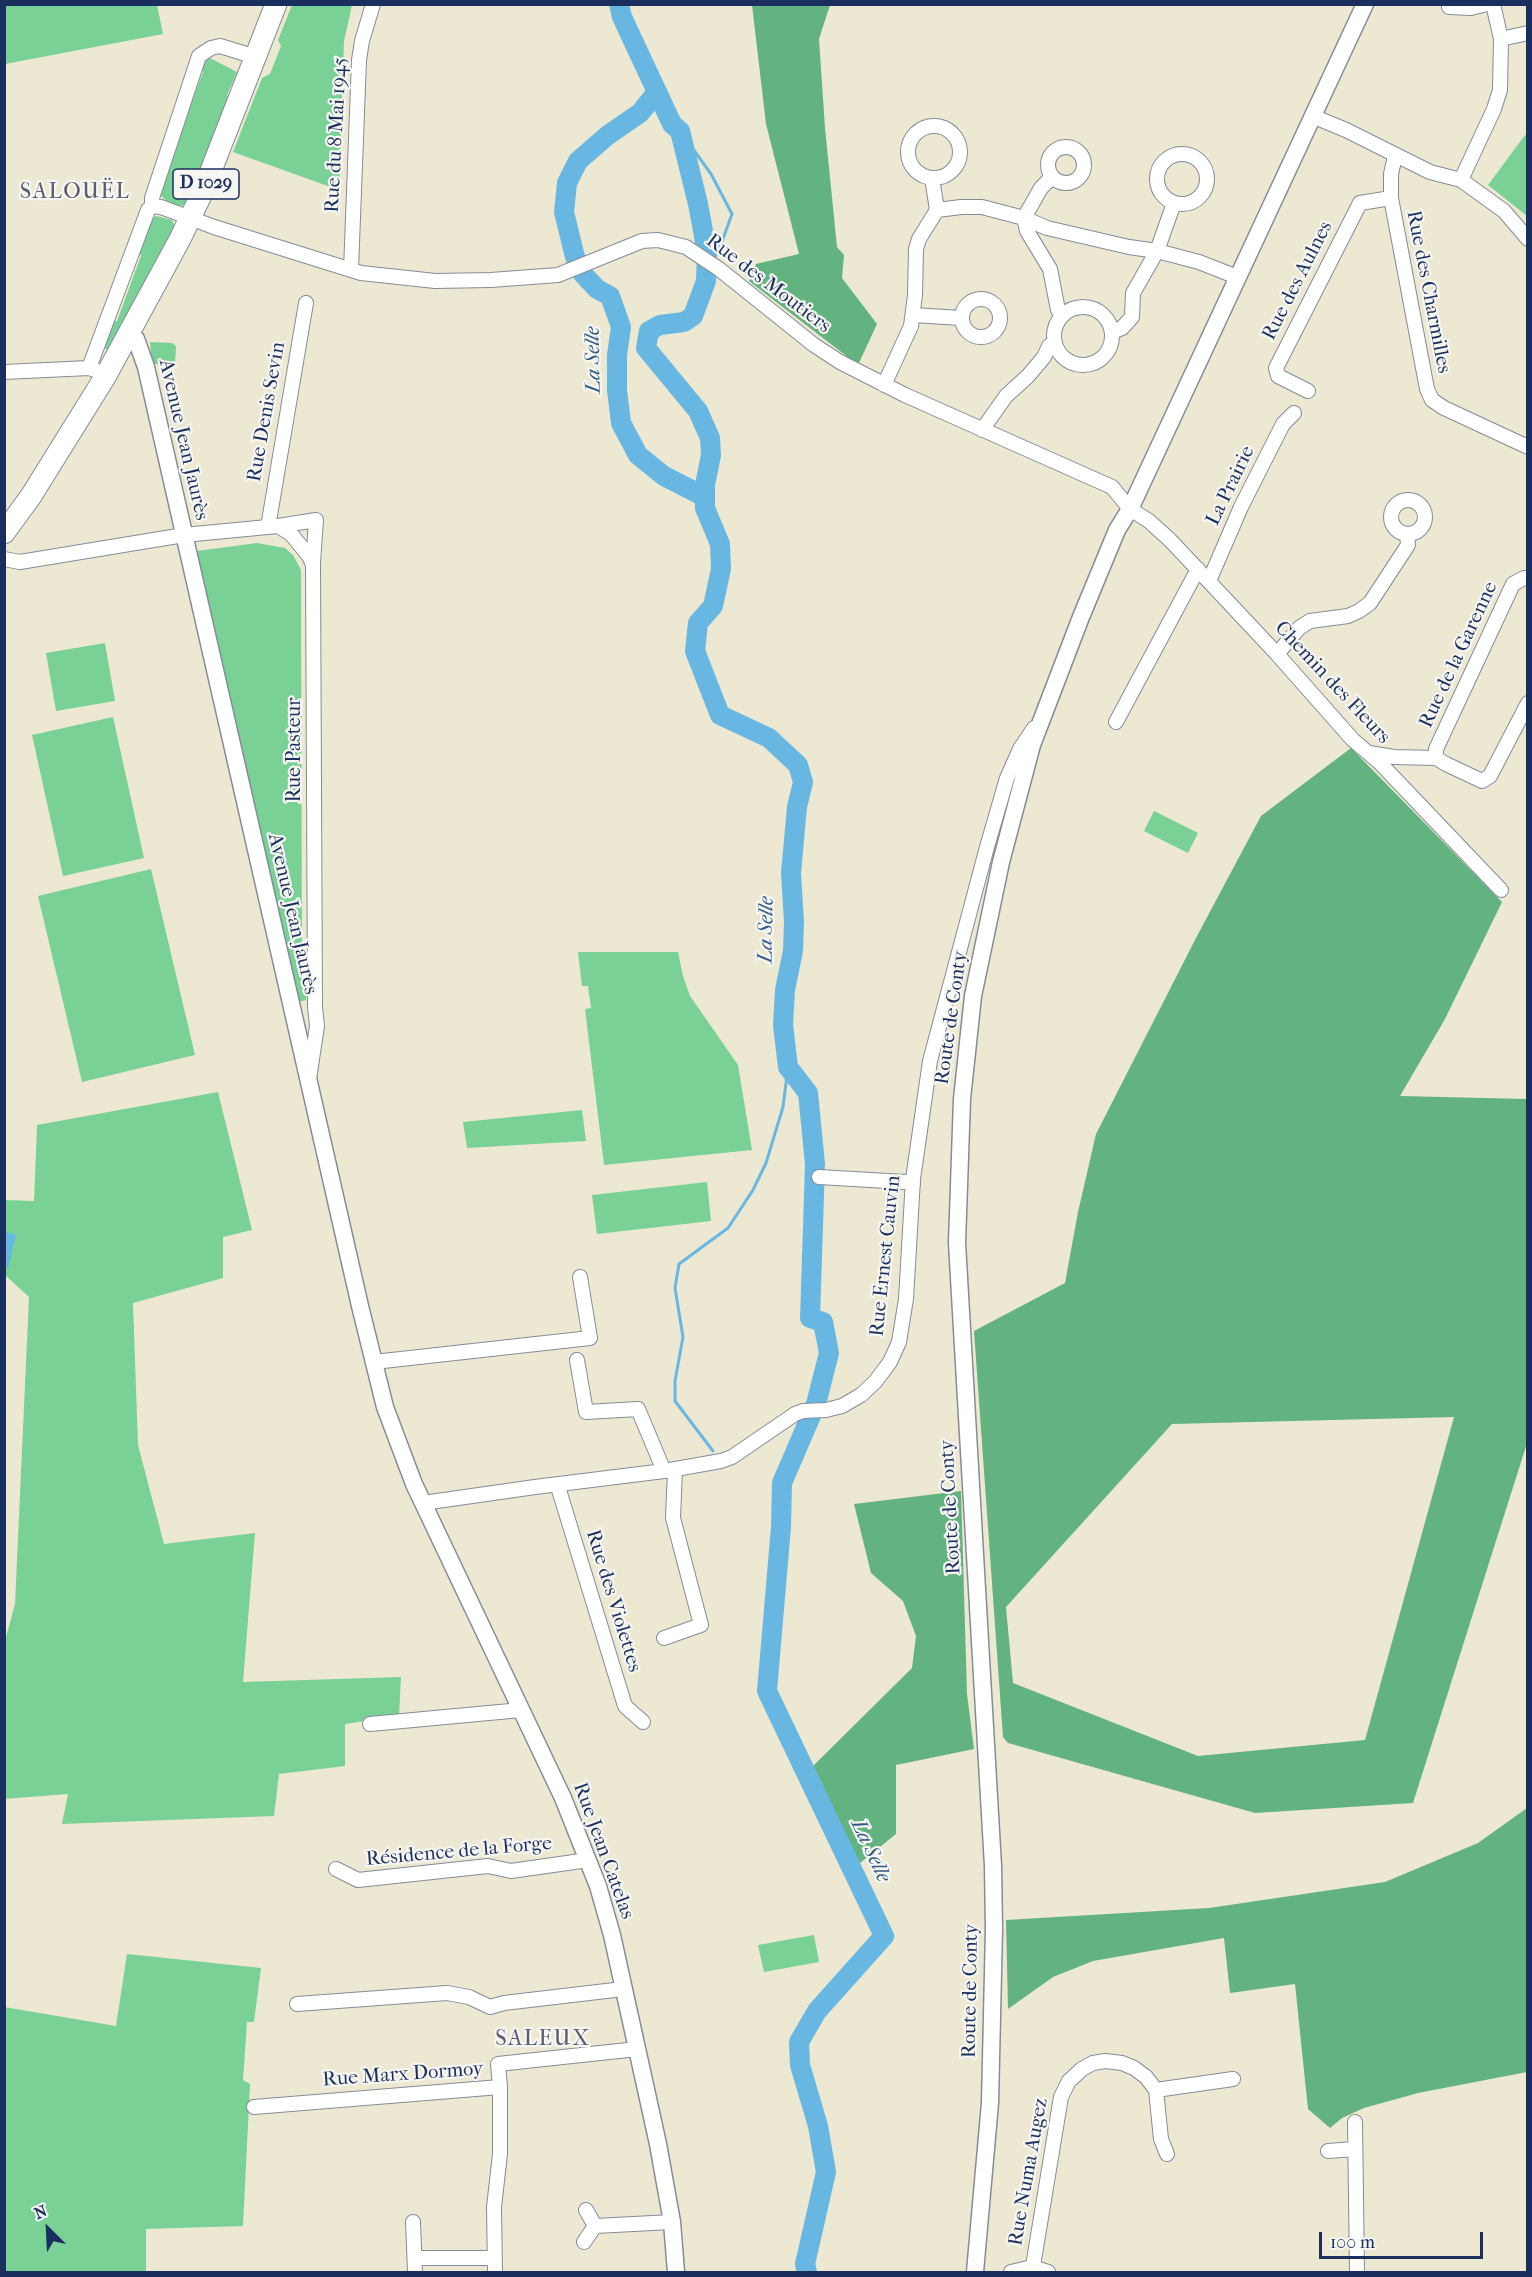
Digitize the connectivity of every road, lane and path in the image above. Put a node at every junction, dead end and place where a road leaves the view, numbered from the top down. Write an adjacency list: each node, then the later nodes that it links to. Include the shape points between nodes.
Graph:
1 (276, 4): 9 (main road, D 1029)
2 (373, 4): 23 (street, Rue du 8 Mai 1945, via 358,60)
3 (1365, 4): 10 (street, Route de Conty)
4 (1487, 4): 6 (street)
5 (1493, 4): 8 (street)
6 (1449, 7)
7 (1527, 33): 8 (street)
8 (1501, 39): 14 (street, via 1500,90)
9 (256, 57): 17 (street, via 220,46 199,56); 19 (main road, D 1029)
10 (1312, 116): 11 (street); 24 (street, Route de Conty)
11 (1395, 156): 14 (street, via 1430,172); 15 (street, Rue des Charmilles)
12 (1052, 177): 20 (street)
13 (932, 178): 18 (street)
14 (1461, 180): 21 (street, via 1504,212)
15 (1391, 198): 35 (street, Rue des Aulnes, via 1360,203 1276,368 1278,376); 38 (street, Rue des Charmilles, via 1432,400)
16 (1174, 203): 22 (street)
17 (152, 206): 19 (street, Rue des Moutiers); 33 (street)
18 (937, 210): 20 (street, via 982,207); 26 (street, via 916,249)
19 (191, 218): 23 (street, Rue des Moutiers); 30 (main road, D 1029)
20 (1024, 218): 22 (street, via 1047,228); 27 (street, via 1050,269)
21 (1527, 239)
22 (1157, 251): 24 (street); 29 (street, via 1133,293 1132,317)
23 (351, 270): 34 (street, Rue des Moutiers, via 435,281 529,278 572,272 642,241 658,240 698,253 814,345)
24 (1237, 277): 39 (street, Route de Conty)
25 (306, 303): 40 (street, Rue Denis Sevin)
26 (913, 315): 28 (street); 34 (street)
27 (1062, 315): 29 (street, via 1088,307 1104,316); 31 (street, via 1054,328)
28 (961, 318)
29 (1112, 332): 31 (street, via 1108,351 1093,364 1083,366 1065,360)
30 (125, 340): 33 (main road, D 1029); 43 (street, Avenue Jean Jaurès, via 146,367)
31 (1054, 344): 37 (street, via 1006,396)
32 (4, 372): 33 (street)
33 (97, 372): 41 (main road, D 1029, via 31,496)
34 (884, 385): 37 (street, Rue des Moutiers)
35 (1308, 391)
36 (1294, 413): 48 (street, La Prairie, via 1283,424 1241,507)
37 (982, 430): 39 (street, Rue des Moutiers, via 1112,487)
38 (1527, 447)
39 (1130, 508): 46 (street, Chemin des Fleurs, via 1149,521); 52 (street, Route de Conty, via 1117,530)
40 (273, 526): 43 (street); 45 (street, via 300,544); 45 (street, Rue Pasteur, via 316,520)
41 (4, 533)
42 (1407, 534): 49 (street, via 1408,545 1370,603 1348,616 1310,621)
43 (184, 535): 44 (street, via 20,562); 57 (street, Avenue Jean Jaurès)
44 (4, 559)
45 (313, 565): 56 (street, Rue Pasteur)
46 (1198, 569): 48 (street, Chemin des Fleurs); 51 (street)
47 (1527, 578): 54 (street, Rue de la Garenne, via 1513,584 1436,749)
48 (1209, 581): 49 (street, Chemin des Fleurs)
49 (1277, 654): 53 (street, Chemin des Fleurs)
50 (1527, 703): 54 (street, Rue de la Garenne, via 1490,777 1482,781)
51 (1116, 722)
52 (1028, 745): 60 (street, Rue Ernest Cauvin, via 1007,778 930,1061); 94 (street, Route de Conty, via 973,996 958,1170 957,1255 993,1866 990,2103)
53 (1367, 753): 54 (street, Rue de la Garenne); 55 (street, Chemin des Fleurs)
54 (1436, 758)
55 (1501, 890)
56 (315, 1007): 57 (street); 58 (street, Rue Pasteur, via 317,1026)
57 (293, 1011): 58 (street, Avenue Jean Jaurès)
58 (309, 1081): 63 (street, Avenue Jean Jaurès)
59 (819, 1177): 60 (street)
60 (913, 1184): 64 (street, Rue Ernest Cauvin, via 906,1299 899,1342 880,1375 861,1395 842,1406 798,1413 732,1457)
61 (580, 1277): 63 (street, via 590,1338)
62 (577, 1360): 64 (street, via 586,1412 638,1409)
63 (374, 1362): 66 (street, Avenue Jean Jaurès, via 388,1418)
64 (670, 1471): 65 (street, Rue Ernest Cauvin); 67 (street, via 673,1518 701,1625)
65 (559, 1484): 66 (street, Rue Ernest Cauvin); 69 (street, Rue des Violettes, via 625,1706)
66 (423, 1503): 68 (street, Rue Jean Catelas)
67 (664, 1638)
68 (521, 1710): 70 (street); 71 (street, Rue Jean Catelas)
69 (643, 1722)
70 (370, 1724)
71 (588, 1860): 72 (street, Résidence de la Forge, via 511,1871 488,1866 358,1880); 73 (street, Rue Jean Catelas, via 607,1913)
72 (336, 1869)
73 (623, 1989): 74 (street, via 490,2007 470,1997 447,1993); 75 (street, Rue Jean Catelas)
74 (297, 2004)
75 (637, 2049): 77 (street, Rue Marx Dormoy, via 498,2064); 86 (street, Rue Jean Catelas)
76 (1233, 2079): 78 (street)
77 (500, 2087): 79 (street, Rue Marx Dormoy); 89 (street)
78 (1156, 2090): 83 (street, via 1161,2139); 91 (street, Rue Numa Augez, via 1134,2068 1105,2061 1082,2069 1069,2081 1060,2097)
79 (254, 2107)
80 (1355, 2122): 81 (street)
81 (1355, 2149): 82 (street); 96 (street)
82 (1328, 2151)
83 (1167, 2154)
84 (586, 2210): 87 (street)
85 (414, 2222): 90 (street)
86 (672, 2222): 87 (street); 93 (street, Rue Jean Catelas)
87 (595, 2226): 88 (street)
88 (584, 2242)
89 (494, 2258): 90 (street); 92 (street)
90 (415, 2265)
91 (1040, 2271): 95 (street, Rue Numa Augez)
92 (495, 2272)
93 (676, 2272)
94 (975, 2272)
95 (1011, 2272)
96 (1358, 2272)

